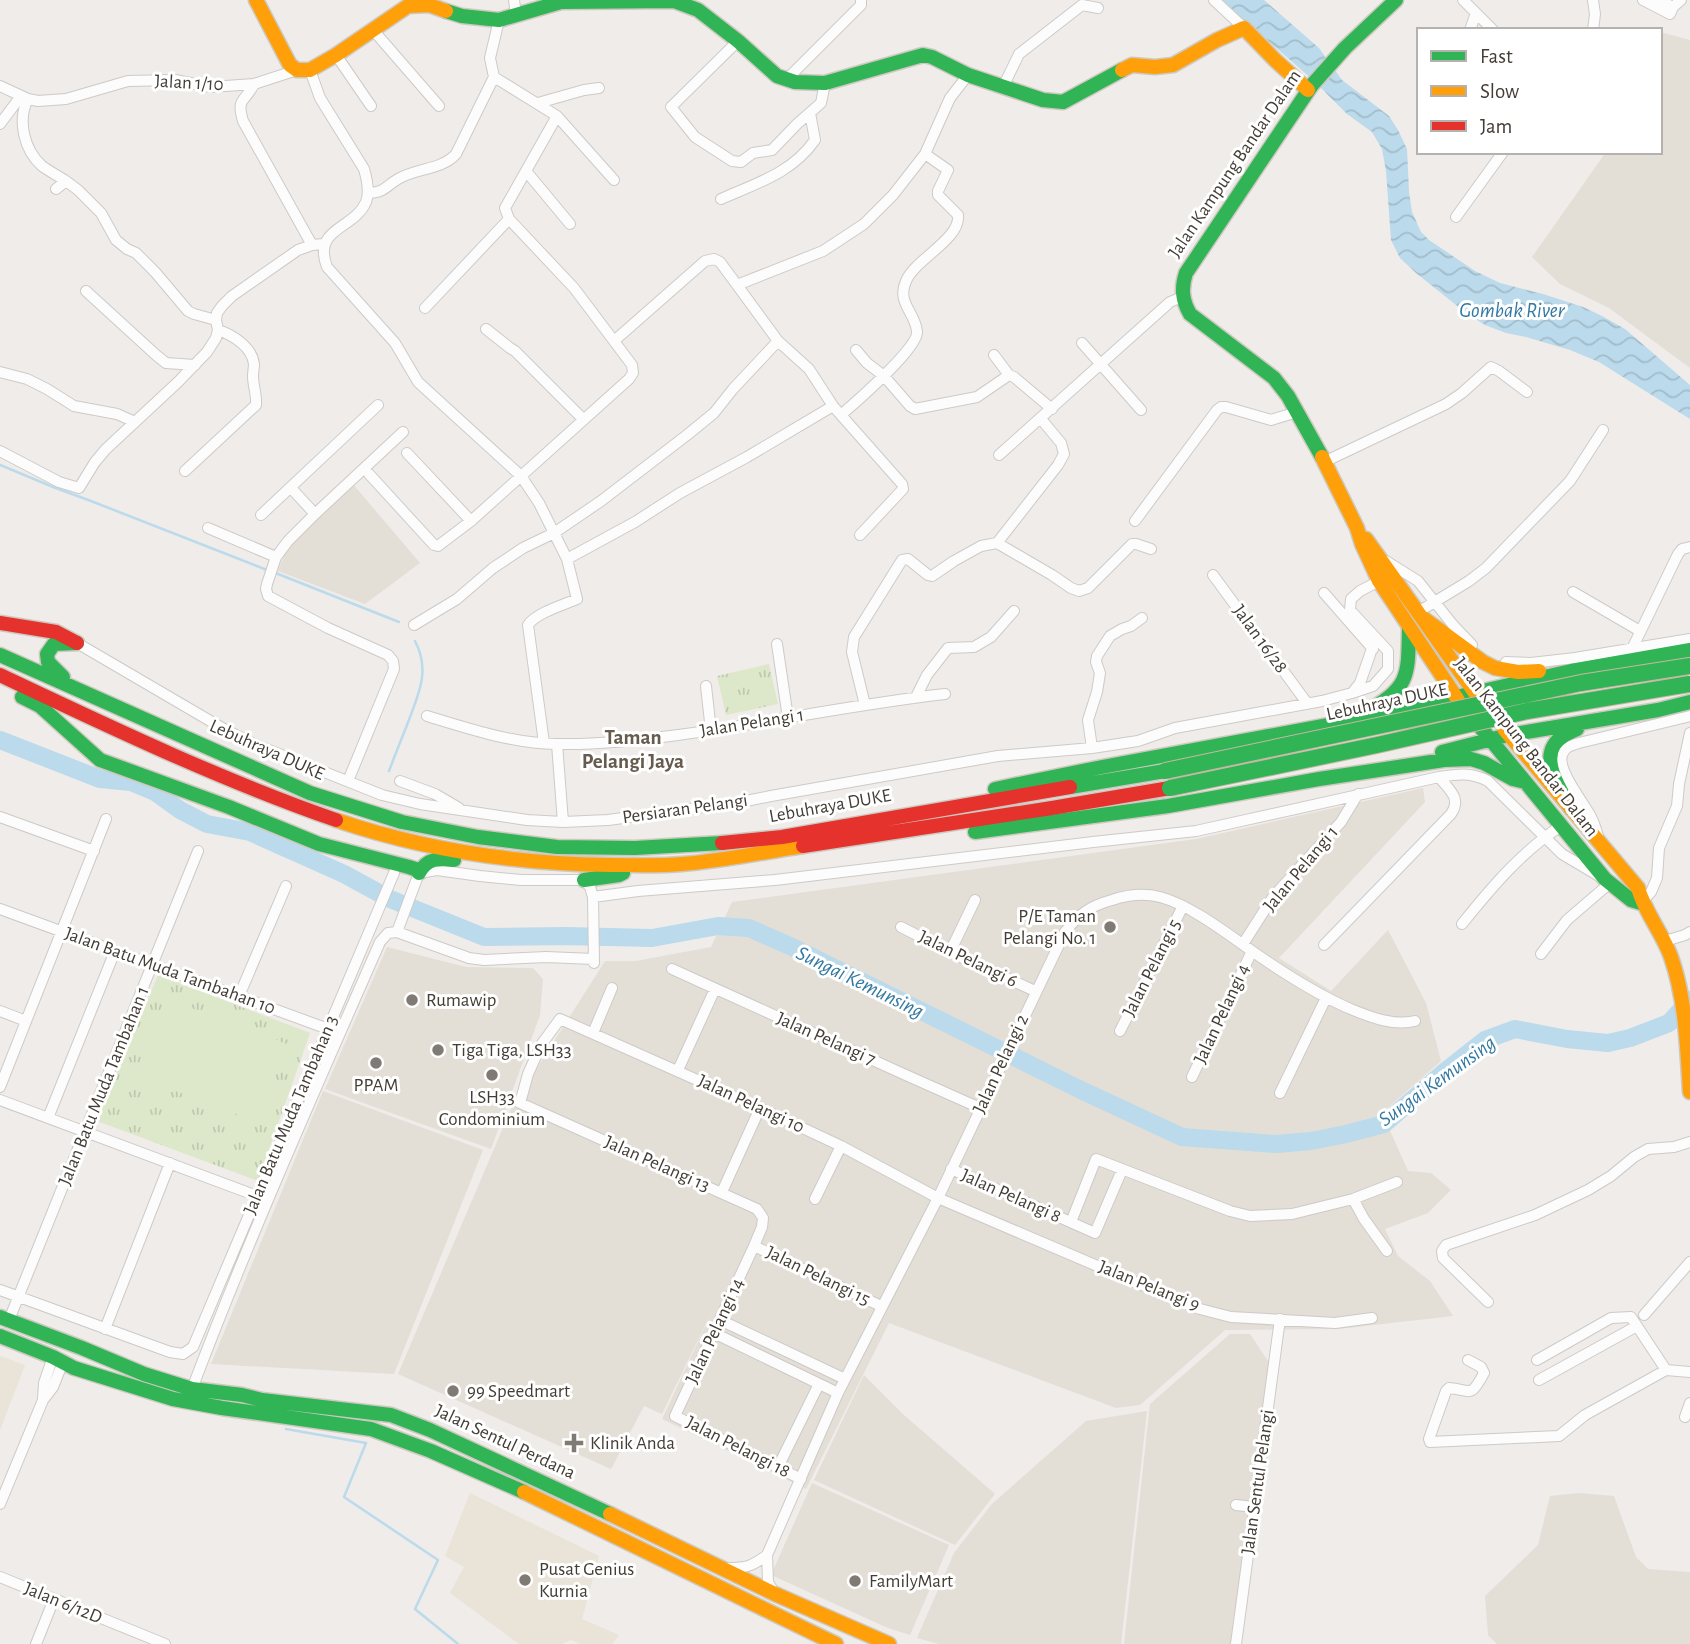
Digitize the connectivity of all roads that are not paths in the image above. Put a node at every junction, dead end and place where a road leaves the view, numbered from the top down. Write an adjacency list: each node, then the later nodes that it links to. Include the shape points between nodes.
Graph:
1 (256, 0): 25 (main road, via 290,65)
2 (861, 0): 28 (street)
3 (1214, 0): 18 (street)
4 (1396, 0): 34 (main road, Jalan Kampung Bandar Dalam)
5 (1462, 0): 16 (street)
6 (1593, 0): 21 (street)
7 (1643, 0): 14 (street)
8 (1659, 0): 14 (street)
9 (561, 1): 10 (main road); 13 (main road)
10 (674, 1): 23 (main road, via 698,10)
11 (408, 3): 12 (main road); 22 (main road)
12 (446, 5): 17 (main road, via 462,16)
13 (515, 7): 17 (main road)
14 (1675, 7)
15 (1098, 9): 32 (street, via 1082,5 1019,54)
16 (1476, 13): 19 (street); 20 (street)
17 (499, 20): 27 (street, via 490,58)
18 (1244, 28): 32 (main road, via 1172,65 1132,65 1063,102); 34 (main road)
19 (1471, 28)
20 (1491, 28)
21 (1593, 28)
22 (373, 30): 24 (main road); 38 (street)
23 (738, 41): 28 (main road); 39 (street, via 671,105 695,137 741,162 753,153 772,150)
24 (336, 55): 25 (main road); 37 (street)
25 (303, 70): 30 (street, Jalan 1/10); 48 (street, via 364,169)
26 (968, 75): 29 (main road, via 923,55); 32 (main road); 42 (street, via 950,98)
27 (494, 77): 36 (street); 48 (street, via 451,160 398,178 378,193)
28 (786, 80): 29 (main road)
29 (825, 83): 39 (street, via 821,103)
30 (254, 84): 35 (street, Jalan 1/10, via 211,87 175,80 128,81 66,99); 54 (street, via 240,103 243,121)
31 (0, 86): 35 (street, Jalan 1/10)
32 (1003, 87)
33 (599, 88): 36 (street)
34 (1310, 88): 57 (main road, Jalan Kampung Bandar Dalam, via 1186,273)
35 (24, 98): 41 (street); 46 (street, via 28,147 41,164)
36 (538, 103): 40 (street)
37 (371, 106)
38 (439, 106)
39 (810, 113): 49 (street, via 815,140 807,152 783,172)
40 (557, 116): 44 (street); 45 (street)
41 (0, 124)
42 (925, 154): 55 (street, via 864,224 823,251); 70 (street, via 948,170 937,191 959,220 906,281 904,303 918,334)
43 (1502, 154): 50 (street)
44 (526, 171): 51 (street, via 505,208); 52 (street)
45 (614, 180)
46 (66, 181): 47 (street); 59 (street, via 101,213 116,240 136,253 188,311)
47 (56, 189)
48 (368, 193): 53 (street, via 354,218 333,231)
49 (721, 200)
50 (1455, 217)
51 (509, 219): 58 (street); 61 (street, via 574,288)
52 (570, 224)
53 (324, 244): 54 (street); 89 (street, via 327,267 395,343 418,382)
54 (312, 245): 59 (street, via 232,296 217,313)
55 (737, 285): 61 (street, via 720,262 713,258 705,261); 62 (street)
56 (86, 291): 67 (street, via 166,363)
57 (1182, 297): 66 (street, via 1170,302); 76 (main road, Jalan Kampung Bandar Dalam, via 1190,314 1273,378)
58 (425, 308)
59 (217, 325): 67 (street, via 216,338); 87 (street, via 250,354 256,405)
60 (486, 329): 79 (street, via 515,351)
61 (614, 341): 79 (street, via 633,373)
62 (778, 341): 73 (street, via 809,369); 97 (street, via 714,413)
63 (1082, 343): 66 (street)
64 (856, 349): 70 (street)
65 (994, 355): 69 (street)
66 (1101, 363): 74 (street); 75 (street)
67 (195, 365): 80 (street)
68 (0, 372): 80 (street, via 27,379 74,406)
69 (1009, 375): 70 (street, via 976,397 915,409); 74 (street)
70 (884, 376): 77 (street)
71 (1527, 392): 86 (street, via 1490,367 1446,404)
72 (378, 405): 90 (street)
73 (833, 406): 77 (street); 104 (street)
74 (1052, 409): 78 (street)
75 (1141, 410)
76 (1297, 412): 86 (main road, Jalan Kampung Bandar Dalam); 94 (street, via 1271,420 1221,407)
77 (842, 414): 98 (street, via 904,488)
78 (1041, 418): 85 (street); 99 (street, via 1064,454)
79 (583, 419): 89 (street)
80 (135, 422): 83 (street, via 95,462 79,488)
81 (1603, 430): 109 (street, via 1570,481 1486,568)
82 (403, 432): 91 (street)
83 (0, 451)
84 (407, 453): 93 (street)
85 (999, 455)
86 (1324, 462): 96 (main road, Jalan Kampung Bandar Dalam)
87 (185, 471)
88 (369, 474): 93 (street, via 433,545 438,546)
89 (521, 476): 93 (street); 97 (street)
90 (291, 488): 91 (street); 92 (street)
91 (315, 514): 103 (street)
92 (261, 515)
93 (471, 521)
94 (1135, 521)
95 (208, 528): 103 (street)
96 (1357, 528): 102 (main road, Jalan Kampung Bandar Dalam); 106 (main road, Jalan Kampung Bandar Dalam, via 1362,544)
97 (554, 533): 104 (street); 114 (street, via 523,548 457,599)
98 (860, 535)
99 (997, 543): 101 (street, via 1079,591 1088,588 1132,544); 137 (street, via 981,546 932,576 908,559 902,560 854,637 852,652)
100 (1690, 547): 115 (street, via 1678,554)
101 (1151, 549)
102 (1380, 557): 106 (main road, Jalan Kampung Bandar Dalam); 109 (street, via 1418,581)
103 (275, 559): 153 (street, via 268,596 388,655 393,662)
104 (567, 559): 147 (street, via 577,599 528,625)
105 (1213, 575): 136 (street, Jalan 16/28)
106 (1386, 578): 112 (main road, Jalan Kampung Bandar Dalam); 118 (street, Persiaran Pelangi, via 1351,599 1350,610)
107 (1573, 592): 115 (street)
108 (1324, 593): 118 (street)
109 (1435, 602): 112 (street); 120 (street, via 1474,647 1496,660 1531,663)
110 (1014, 611): 133 (street, via 991,637 974,647 948,648)
111 (1142, 618): 149 (street, via 1110,636 1097,656 1100,673 1088,720)
112 (1417, 619): 124 (main road, via 1495,668); 131 (main road, Jalan Kampung Bandar Dalam); 134 (main road, Jalan Kampung Bandar Dalam); 142 (main road, via 1401,688 1388,700)
113 (0, 623): 117 (main road, via 56,632)
114 (414, 625)
115 (1640, 631): 120 (street)
116 (1690, 639): 120 (street)
117 (77, 643): 129 (main road, via 54,645 45,657); 153 (street, Persiaran Pelangi, via 244,739)
118 (1374, 643): 130 (street, via 1360,684); 130 (street, Persiaran Pelangi, via 1388,651 1388,669 1373,686)
119 (778, 644): 140 (street)
120 (1632, 649)
121 (1690, 650): 124 (main road)
122 (0, 655): 129 (main road, Lebuhraya DUKE)
123 (1690, 666): 163 (main road, Lebuhraya DUKE, bridge, via 1581,682 1165,771)
124 (1571, 671): 131 (main road)
125 (0, 675): 169 (main road, Lebuhraya DUKE, via 206,769 346,824 465,854)
126 (1690, 684): 166 (main road, Lebuhraya DUKE, bridge, via 1527,711 1170,788)
127 (0, 685): 172 (main road, via 40,706 100,760 319,844)
128 (706, 685): 143 (street)
129 (72, 686): 163 (main road, Lebuhraya DUKE, via 310,793 402,822 478,837 557,847 635,848 741,842)
130 (1352, 693): 136 (street, Persiaran Pelangi)
131 (1475, 693): 134 (main road); 145 (main road, Jalan Kampung Bandar Dalam)
132 (945, 694): 133 (street, Jalan Pelangi 1)
133 (916, 697): 137 (street, Jalan Pelangi 1)
134 (1456, 697): 142 (main road); 146 (main road, Jalan Kampung Bandar Dalam)
135 (1690, 702): 141 (main road)
136 (1307, 703): 149 (street, Persiaran Pelangi)
137 (865, 705): 140 (street, Jalan Pelangi 1)
138 (427, 716): 147 (street, Jalan Pelangi 1, via 495,737)
139 (1690, 716): 165 (street, via 1564,750 1562,766 1592,818)
140 (788, 718): 143 (street, Jalan Pelangi 1)
141 (1596, 720): 145 (main road); 157 (main road, via 1556,740 1549,761)
142 (1341, 723): 163 (main road, via 879,811)
143 (711, 730): 148 (street, Jalan Pelangi 1)
144 (1690, 733): 150 (street)
145 (1508, 734): 146 (main road); 157 (main road, Jalan Kampung Bandar Dalam)
146 (1490, 740): 152 (main road); 155 (main road, Jalan Kampung Bandar Dalam)
147 (544, 743): 148 (street, Jalan Pelangi 1)
148 (557, 744): 161 (street)
149 (1092, 748): 161 (street, Persiaran Pelangi, via 998,756 741,802)
150 (1686, 771): 178 (street, via 1659,848 1657,878)
151 (1439, 777): 156 (street); 164 (street, via 1467,773 1488,781); 187 (street, via 1456,799 1456,807)
152 (1319, 779): 155 (main road, via 1471,759); 166 (main road, via 1065,821 833,850)
153 (348, 781): 158 (street, Persiaran Pelangi, via 382,795)
154 (400, 781): 158 (street)
155 (1525, 782): 162 (main road, Jalan Kampung Bandar Dalam)
156 (1358, 794): 176 (street, via 1196,831); 188 (street, Jalan Pelangi 1, via 1341,822 1273,897)
157 (1571, 809): 165 (main road, Jalan Kampung Bandar Dalam)
158 (466, 811): 161 (street, Persiaran Pelangi)
159 (0, 817): 167 (street)
160 (106, 819): 167 (street)
161 (563, 822)
162 (1561, 825): 164 (street); 174 (main road, Jalan Kampung Bandar Dalam)
163 (821, 830)
164 (1544, 837): 174 (street, via 1562,854); 181 (street)
165 (1600, 844): 178 (main road, Jalan Kampung Bandar Dalam, via 1638,888)
166 (787, 849): 170 (main road, Lebuhraya DUKE)
167 (94, 851): 184 (street)
168 (198, 851): 192 (street, Jalan Batu Muda Tambahan 1)
169 (554, 865): 170 (main road, Lebuhraya DUKE); 172 (main road, via 531,871 437,859 426,863)
170 (635, 866): 173 (main road, via 619,875)
171 (394, 873): 202 (street, Jalan Batu Muda Tambahan 3)
172 (419, 873): 173 (street, via 438,870 521,880); 182 (street)
173 (584, 880): 176 (street)
174 (1608, 881): 178 (main road, Jalan Kampung Bandar Dalam); 191 (street, via 1567,920)
175 (286, 886): 197 (street)
176 (593, 897): 182 (street, via 594,958 469,958)
177 (975, 900): 190 (street)
178 (1641, 903): 186 (main road, Jalan Kampung Bandar Dalam)
179 (1183, 906): 188 (street, Jalan Pelangi 2); 196 (street, Jalan Pelangi 2, via 1159,896 1137,894 1093,905 1065,932); 203 (street, Jalan Pelangi 5)
180 (0, 909): 184 (street, Jalan Batu Muda Tambahan 10)
181 (1461, 924)
182 (399, 927): 204 (street, via 380,942)
183 (901, 927): 190 (street, Jalan Pelangi 6)
184 (62, 931): 189 (street, Jalan Batu Muda Tambahan 10); 200 (street)
185 (1690, 932): 186 (street)
186 (1665, 941): 206 (main road, Jalan Kampung Bandar Dalam, via 1682,994)
187 (1324, 945)
188 (1247, 948): 198 (street, Jalan Pelangi 2); 208 (street, Jalan Pelangi 4)
189 (115, 951): 192 (street, Jalan Batu Muda Tambahan 10); 216 (street)
190 (950, 952): 196 (street, Jalan Pelangi 6)
191 (1541, 954)
192 (152, 965): 197 (street, Jalan Batu Muda Tambahan 10); 217 (street, Jalan Batu Muda Tambahan 1)
193 (672, 969): 195 (street, Jalan Pelangi 7)
194 (612, 988): 205 (street)
195 (715, 989): 207 (street); 215 (street, Jalan Pelangi 7)
196 (1035, 991): 215 (street, Jalan Pelangi 2)
197 (239, 996): 202 (street, Jalan Batu Muda Tambahan 10)
198 (1326, 998): 201 (street, Jalan Pelangi 2, via 1371,1017 1404,1024); 211 (street)
199 (0, 1011): 200 (street)
200 (26, 1021): 209 (street)
201 (1415, 1021)
202 (328, 1029): 204 (street, Jalan Batu Muda Tambahan 10); 225 (street, Jalan Batu Muda Tambahan 3)
203 (1121, 1031)
204 (340, 1033): 257 (street)
205 (593, 1033): 207 (street, Jalan Pelangi 10); 213 (street, Jalan Pelangi 10, via 560,1019 541,1045)
206 (1688, 1040): 210 (main road, Jalan Kampung Bandar Dalam)
207 (678, 1070): 214 (street, Jalan Pelangi 10)
208 (1192, 1077)
209 (0, 1087)
210 (1690, 1092)
211 (1280, 1093)
212 (0, 1100): 216 (street)
213 (520, 1103): 224 (street, Jalan Pelangi 13)
214 (760, 1108): 219 (street, Jalan Pelangi 10); 224 (street)
215 (980, 1108): 221 (street, Jalan Pelangi 2)
216 (48, 1118): 217 (street)
217 (85, 1132): 220 (street); 234 (street, Jalan Batu Muda Tambahan 1)
218 (1690, 1142): 235 (street, via 1648,1149 1588,1190 1535,1215 1446,1245 1443,1258)
219 (841, 1146): 226 (street, Jalan Pelangi 10); 227 (street)
220 (170, 1163): 225 (street); 243 (street)
221 (951, 1169): 226 (street, Jalan Pelangi 2); 229 (street, Jalan Pelangi 8)
222 (1122, 1170): 228 (street, Jalan Pelangi 8, via 1250,1216 1292,1214); 229 (street, Jalan Pelangi 8, via 1096,1160); 229 (street, Jalan Pelangi 8, via 1095,1233)
223 (1398, 1182): 228 (street, Jalan Pelangi 8)
224 (722, 1192): 230 (street, Jalan Pelangi 13, via 757,1209 763,1218)
225 (257, 1196): 243 (street, Jalan Batu Muda Tambahan 3, via 193,1348 183,1354 170,1352)
226 (938, 1198): 236 (street, Jalan Pelangi 2); 239 (street, Jalan Pelangi 9, via 1200,1309 1231,1317)
227 (815, 1199)
228 (1353, 1199): 231 (street)
229 (1071, 1222)
230 (754, 1246): 236 (street, Jalan Pelangi 15); 241 (street, Jalan Pelangi 14)
231 (1387, 1251)
232 (1690, 1262): 237 (street)
233 (0, 1290): 234 (street)
234 (18, 1297): 240 (street, Jalan Batu Muda Tambahan 1); 243 (street)
235 (1488, 1302)
236 (881, 1306): 254 (street, Jalan Pelangi 2)
237 (1644, 1315)
238 (1372, 1318): 239 (street, Jalan Pelangi 9, via 1335,1323)
239 (1280, 1319): 269 (street, Jalan Sentul Pelangi)
240 (3, 1320): 246 (main road, Jalan Sentul Perdana); 247 (main road)
241 (720, 1320): 244 (street, Jalan Pelangi 14); 254 (street)
242 (1637, 1326): 251 (street, via 1631,1317 1611,1318); 252 (street); 255 (street)
243 (105, 1329)
244 (714, 1333): 256 (street); 260 (street, Jalan Pelangi 14)
245 (0, 1336): 247 (main road, Jalan Sentul Perdana)
246 (51, 1336): 248 (main road, Jalan Sentul Perdana); 249 (main road, via 58,1344)
247 (24, 1345): 249 (main road, Jalan Sentul Perdana)
248 (82, 1348): 249 (main road); 257 (main road, Jalan Sentul Perdana)
249 (59, 1357): 263 (main road, Jalan Sentul Perdana, via 74,1368 173,1399); 267 (street, via 44,1383 43,1400)
250 (1468, 1360): 252 (street, via 1483,1373 1472,1391 1452,1387 1446,1391 1430,1442 1559,1436 1585,1415)
251 (1537, 1360)
252 (1666, 1370): 253 (street)
253 (1690, 1372)
254 (845, 1379): 258 (street, Jalan Pelangi 2)
255 (1539, 1380)
256 (819, 1384): 258 (street); 265 (street)
257 (192, 1389): 262 (main road, Jalan Sentul Perdana, via 363,1410)
258 (838, 1393): 266 (street, Jalan Pelangi 2)
259 (1690, 1402): 261 (street)
260 (675, 1416): 265 (street, Jalan Pelangi 18)
261 (1685, 1417)
262 (399, 1421): 263 (main road); 264 (main road); 271 (main road, Jalan Sentul Perdana, via 526,1474)
263 (371, 1429): 264 (main road, Jalan Sentul Perdana)
264 (414, 1445): 279 (main road, Jalan Sentul Perdana, via 530,1495)
265 (778, 1467): 266 (street, Jalan Pelangi 18)
266 (802, 1479): 270 (street, Jalan Pelangi 2)
267 (0, 1504)
268 (1236, 1505): 269 (street)
269 (1254, 1507): 281 (street, Jalan Sentul Pelangi)
270 (767, 1555): 271 (street, via 743,1568); 273 (street, via 768,1582)
271 (721, 1567): 273 (main road, Jalan Sentul Perdana)
272 (0, 1577): 274 (street, Jalan 6/12D)
273 (775, 1594): 280 (main road, Jalan Sentul Perdana)
274 (54, 1599): 275 (street, Jalan 6/12D); 276 (street)
275 (138, 1633): 277 (street); 278 (street, Jalan 6/12D)
276 (36, 1644)
277 (133, 1644)
278 (165, 1644)
279 (836, 1644)
280 (889, 1644)
281 (1236, 1644)

